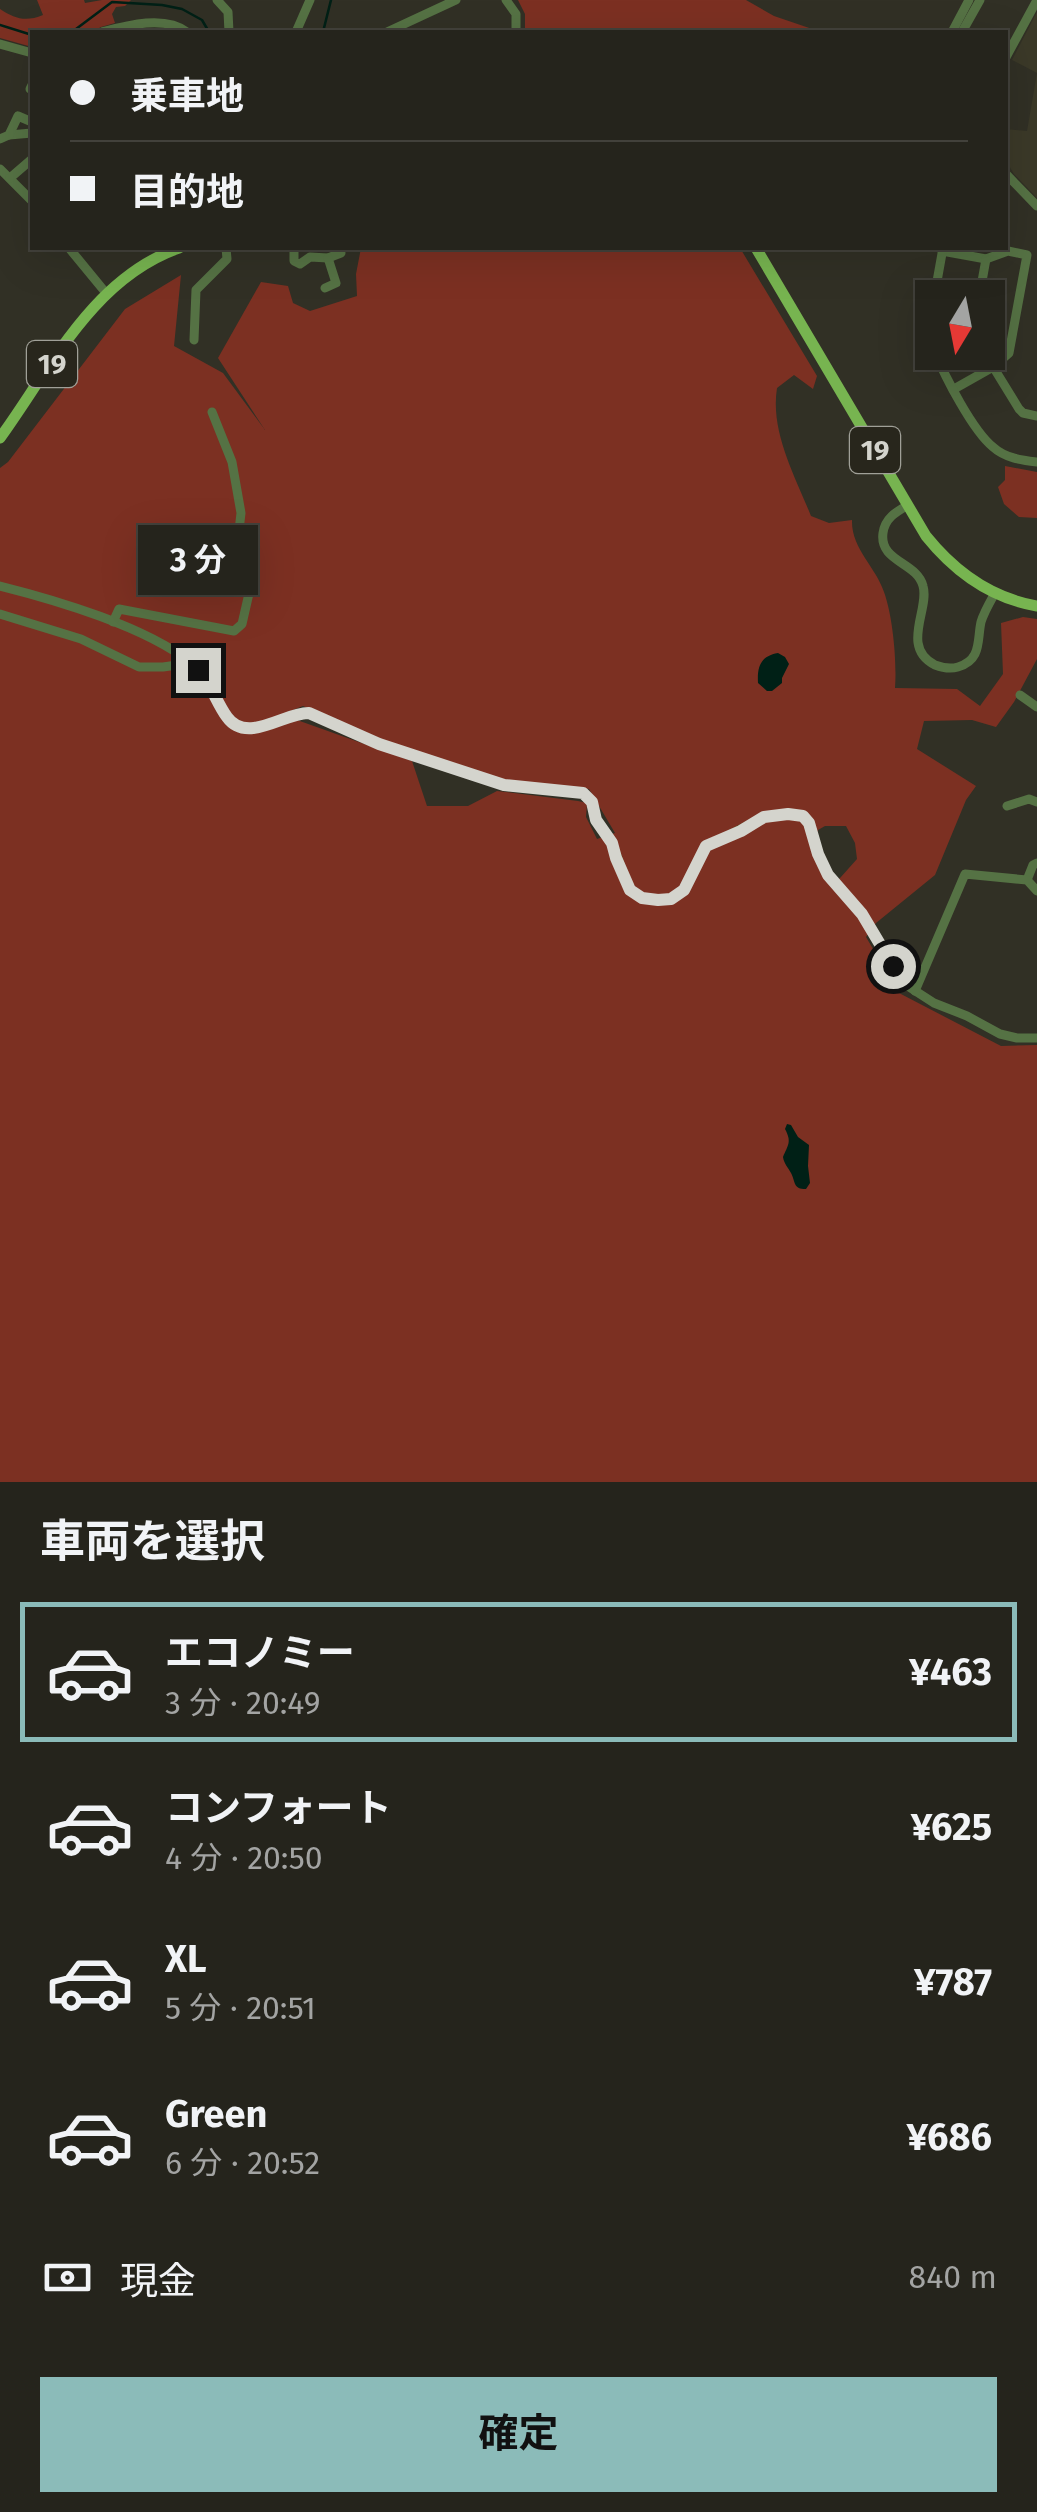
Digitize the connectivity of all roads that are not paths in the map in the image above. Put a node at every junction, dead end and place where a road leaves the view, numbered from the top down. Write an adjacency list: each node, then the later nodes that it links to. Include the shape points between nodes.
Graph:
1 (217, 0): 10 (street, via 228,12)
2 (310, 0): 11 (street)
3 (456, 0): 12 (street)
4 (506, 0): 13 (street, via 516,14)
5 (969, 0): 14 (street)
6 (980, 0): 15 (street)
7 (1037, 0): 18 (street)
8 (111, 30): 9 (street, via 163,23)
9 (184, 30)
10 (229, 30)
11 (297, 30)
12 (391, 30)
13 (516, 30)
14 (953, 30)
15 (963, 30)
16 (0, 44): 17 (street)
17 (30, 53)
18 (1008, 53)
19 (30, 121): 21 (street, via 18,116)
20 (30, 133): 21 (street)
21 (4, 137)
22 (30, 161): 25 (street)
23 (0, 169): 25 (street)
24 (1008, 176): 27 (street)
25 (10, 178): 26 (street)
26 (30, 199)
27 (1037, 206)
28 (72, 250): 41 (street)
29 (174, 250): 41 (main road, 19)
30 (226, 250): 42 (street, via 227,258 196,290)
31 (294, 250): 36 (street, via 300,264)
32 (757, 250): 52 (main road, 19)
33 (942, 250): 38 (street)
34 (946, 250): 37 (street)
35 (341, 253): 36 (street)
36 (328, 258): 40 (street, via 336,284)
37 (986, 259): 39 (street); 43 (street, via 1008,251 1027,255)
38 (937, 280)
39 (983, 280)
40 (325, 288)
41 (106, 293): 50 (main road, 19)
42 (194, 340)
43 (1005, 359)
44 (944, 370): 47 (street)
45 (989, 370): 47 (street)
46 (994, 370): 49 (street, via 1023,413)
47 (954, 389): 51 (street, via 992,447)
48 (212, 412): 57 (street, via 232,462 240,514 234,574 250,589 242,624 234,631 119,609)
49 (1037, 416)
50 (0, 438)
51 (1037, 462)
52 (908, 505): 54 (main road, 19, via 949,563); 54 (street, via 887,521 883,543 923,585 918,626 924,656 950,668 974,657)
53 (0, 586): 57 (street)
54 (994, 593): 55 (main road, 19)
55 (1037, 606)
56 (0, 614): 57 (street, via 81,639 139,667 191,663)
57 (113, 622)
58 (198, 670): 66 (street, via 237,725 261,728 309,713 504,785 583,793 630,890 642,898 671,899 691,880 706,846 755,821 803,816 828,875)
59 (1020, 695): 60 (street)
60 (1037, 707)
61 (1037, 802): 62 (street)
62 (1008, 806)
63 (1037, 864): 64 (street)
64 (1027, 880): 65 (street); 66 (street, via 966,874)
65 (1037, 891)
66 (915, 991): 67 (street, via 1000,1034)
67 (1036, 1035)

